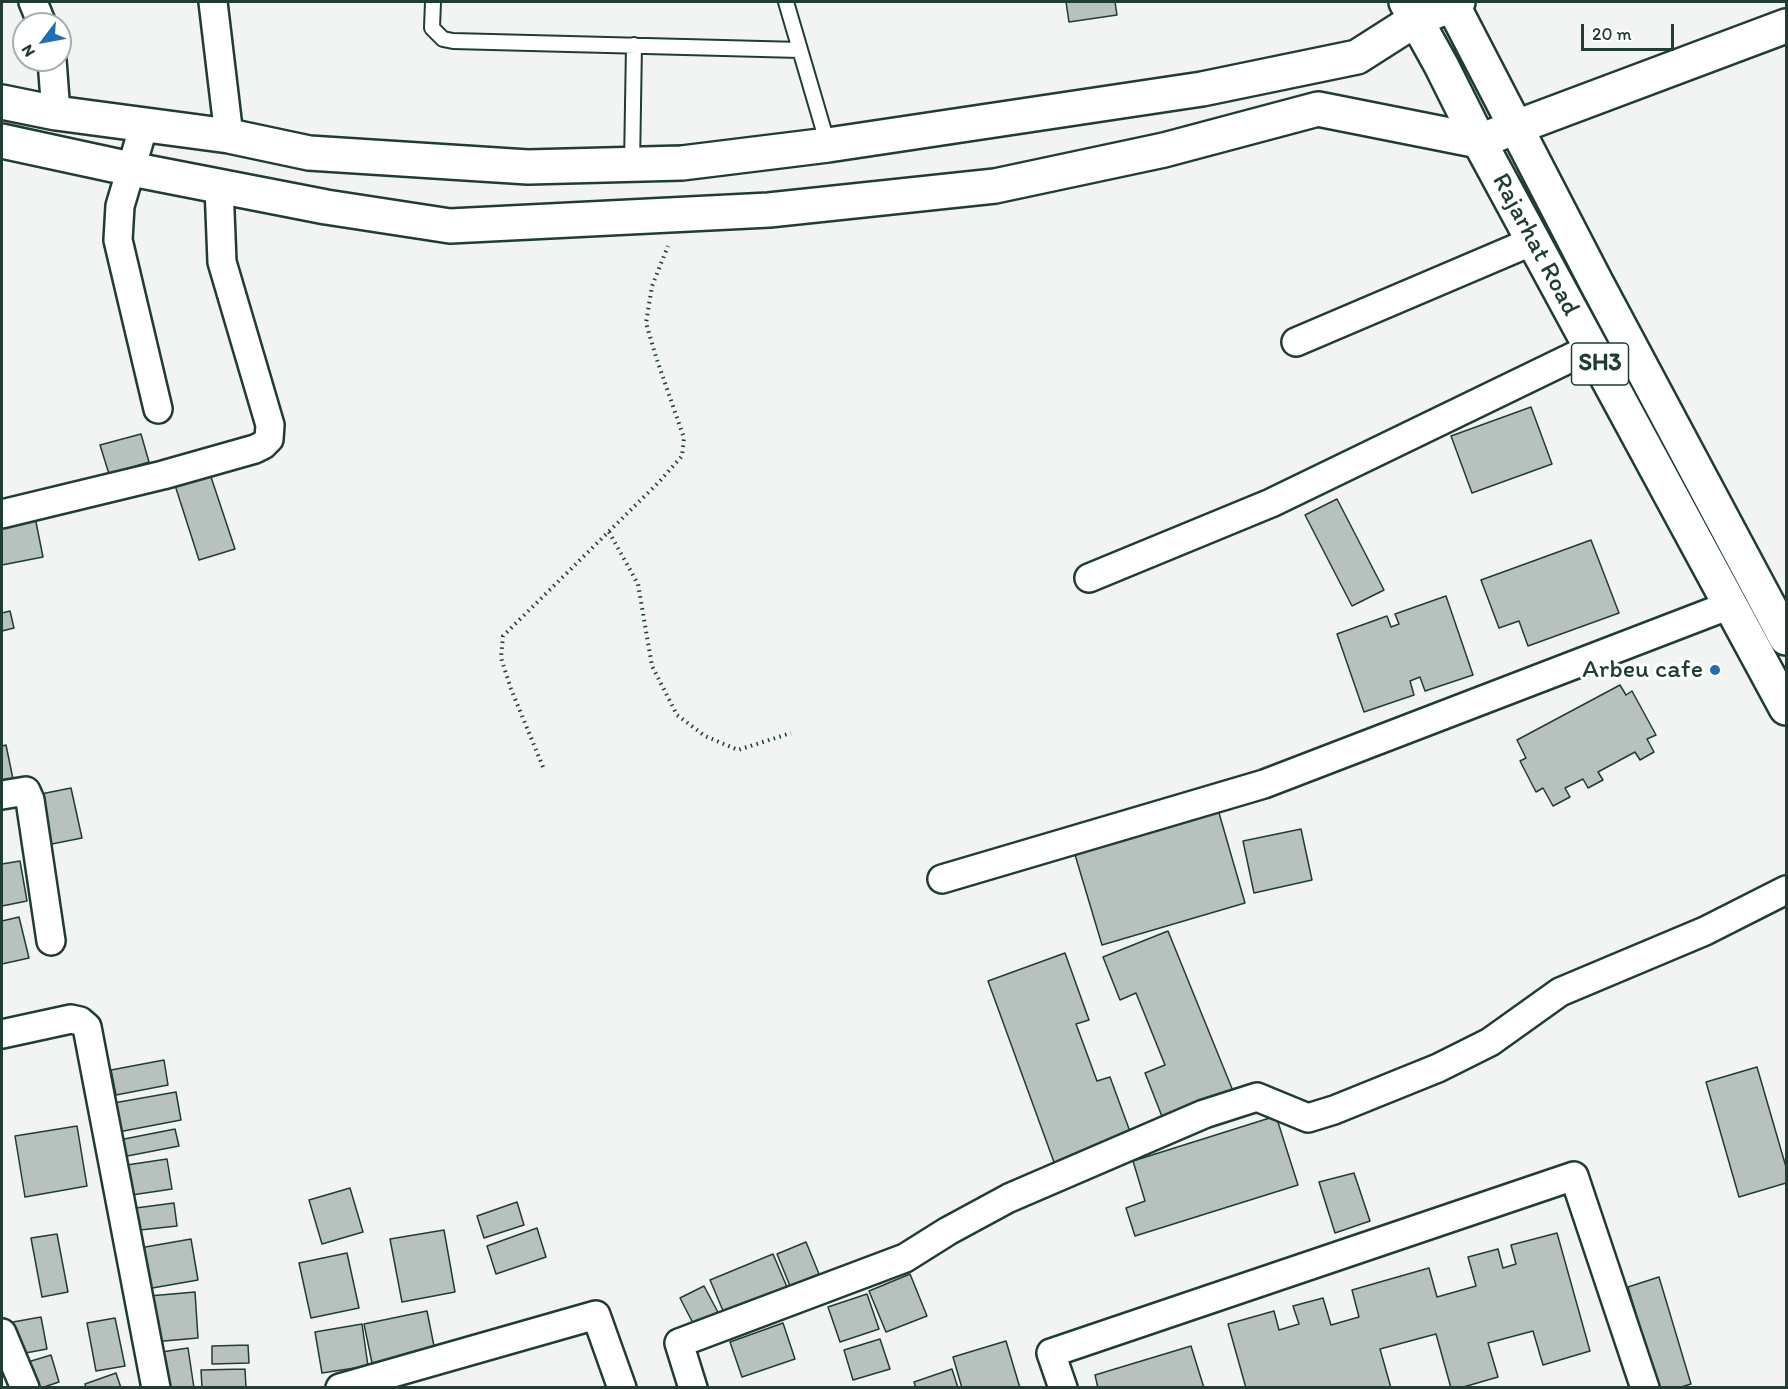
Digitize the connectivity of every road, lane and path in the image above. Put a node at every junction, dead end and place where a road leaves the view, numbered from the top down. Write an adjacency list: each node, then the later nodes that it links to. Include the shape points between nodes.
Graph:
1 (213, 2): 14 (street)
2 (433, 2): 7 (lane, via 432,28 444,39)
3 (786, 2): 8 (lane)
4 (1454, 2): 5 (main road); 13 (main road, Rajarhat Road / SH3)
5 (1411, 11): 16 (main road, Rajarhat Road / SH3); 17 (main road, via 1357,57 1202,88)
6 (1786, 26): 13 (main road)
7 (634, 45): 8 (lane); 18 (lane)
8 (800, 50): 17 (lane)
9 (53, 72): 11 (street)
10 (2, 102): 11 (main road)
11 (56, 113): 12 (main road)
12 (144, 125): 14 (main road); 19 (street)
13 (1517, 128): 16 (main road); 30 (main road, Rajarhat Road / SH3)
14 (229, 136): 18 (main road, via 309,153 528,167)
15 (2, 141): 19 (main road)
16 (1479, 141): 21 (main road, via 1318,109 1134,157 995,186 769,210); 22 (main road, Rajarhat Road / SH3)
17 (828, 145): 18 (main road, via 682,163)
18 (632, 165)
19 (131, 169): 20 (main road); 25 (street, via 120,206 118,240)
20 (219, 187): 21 (main road, via 450,226); 26 (street, via 222,262 270,425 269,440 255,449 194,466)
21 (681, 215): 27 (path, via 652,286 646,322 684,438 682,456)
22 (1533, 241): 23 (street); 24 (main road, Rajarhat Road / SH3)
23 (1296, 342)
24 (1591, 348): 28 (street, via 1271,503); 29 (main road, Rajarhat Road / SH3)
25 (158, 409)
26 (2, 514)
27 (609, 532): 32 (path, via 638,584 652,666 677,715 705,736 738,750); 33 (path, via 503,636 501,658)
28 (1089, 578)
29 (1730, 605): 31 (main road, Rajarhat Road / SH3); 35 (street, via 1264,784)
30 (1786, 638)
31 (1786, 708)
32 (791, 733)
33 (543, 767)
34 (2, 795): 37 (street, via 26,791 30,800)
35 (942, 879)
36 (1786, 890): 40 (street, via 1705,931 1560,992 1490,1042 1438,1068 1308,1118 1257,1097 1204,1114 1009,1198 905,1258 679,1342)
37 (51, 941)
38 (2, 1034): 42 (street, via 71,1018 87,1027)
39 (2, 1333): 41 (street)
40 (687, 1386)
41 (25, 1388)
42 (156, 1388)
43 (340, 1388): 44 (street, via 596,1315)
44 (622, 1388)
45 (1063, 1388): 46 (street, via 1051,1353 1574,1176)
46 (1645, 1388)

